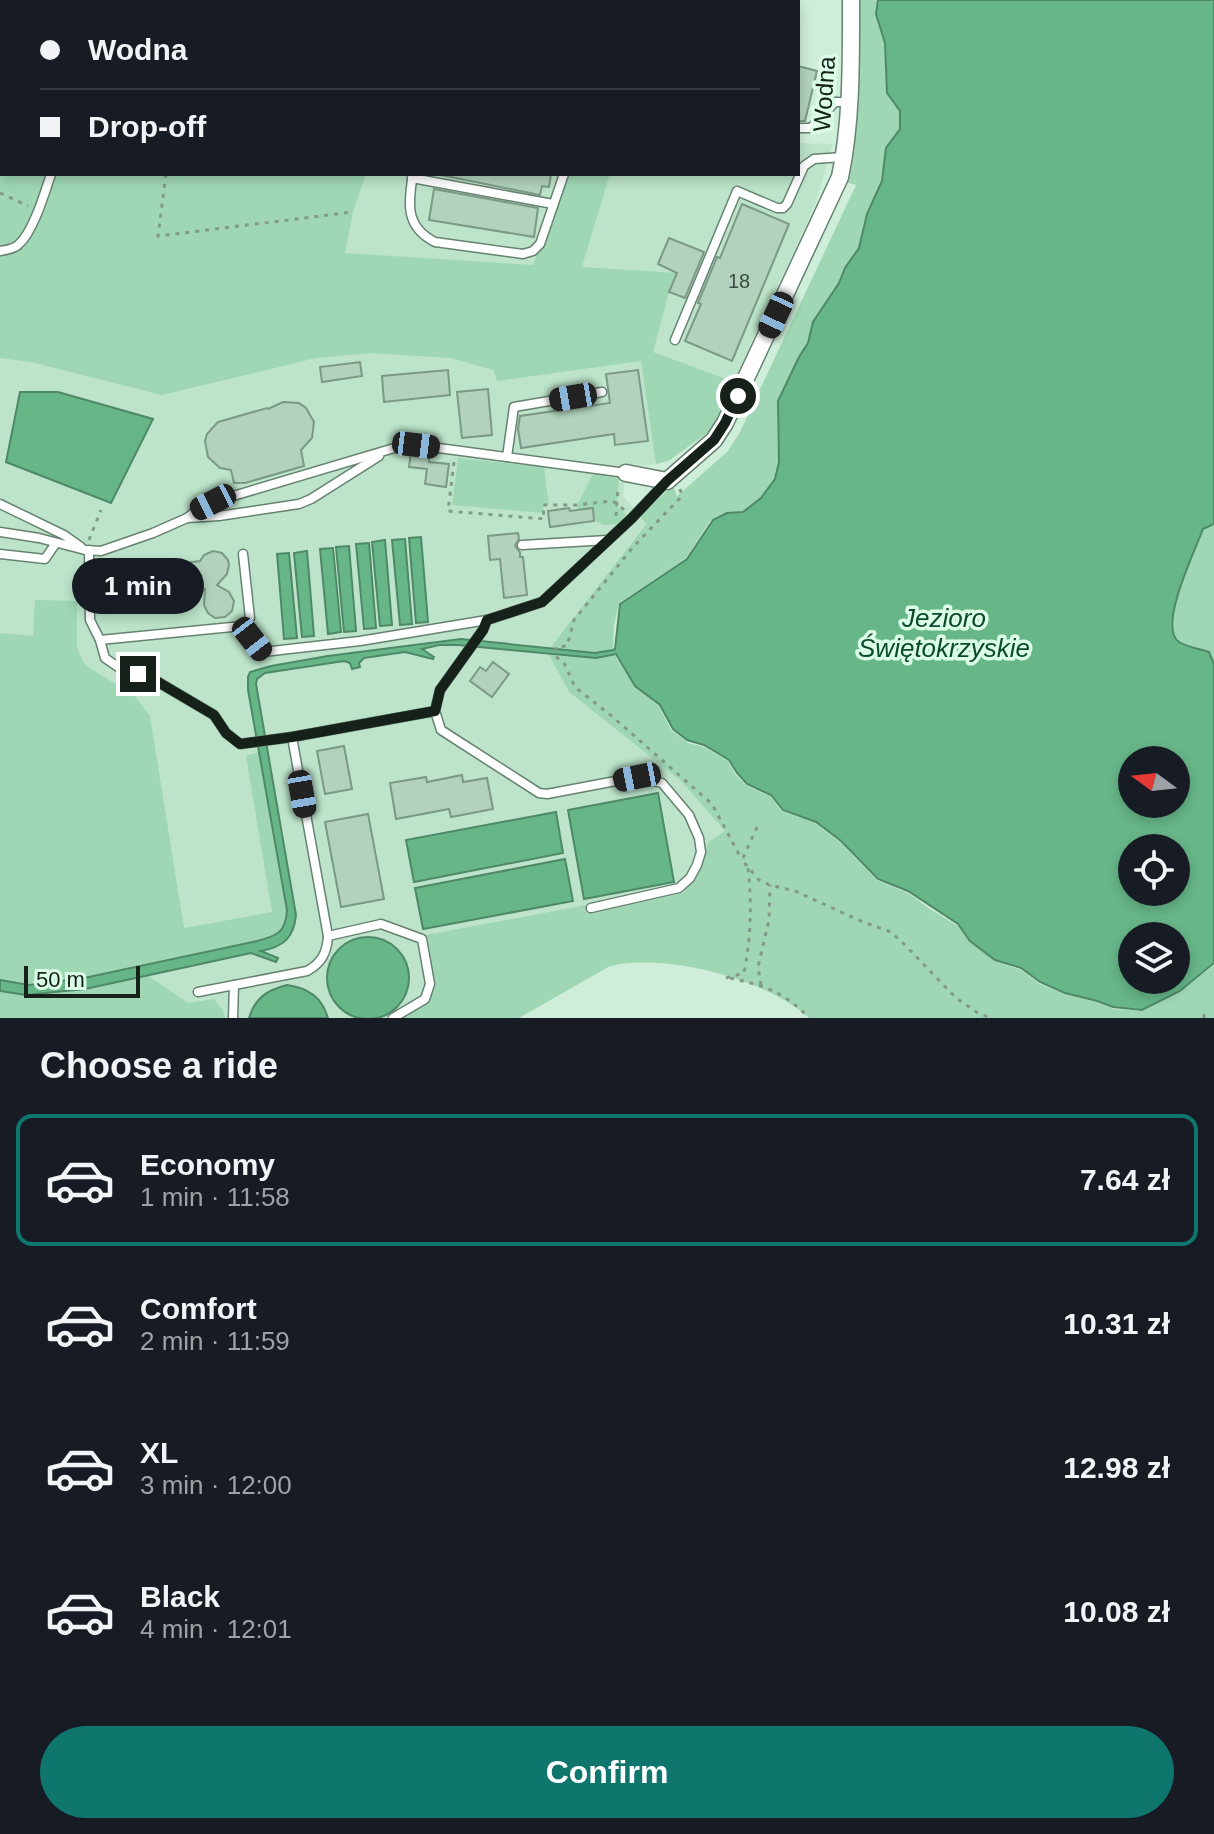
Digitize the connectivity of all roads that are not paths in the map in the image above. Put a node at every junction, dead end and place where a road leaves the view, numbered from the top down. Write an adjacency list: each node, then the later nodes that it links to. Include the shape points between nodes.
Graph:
1 (851, 0): 2 (street, Wodna)
2 (848, 102): 3 (lane, via 835,102 811,128); 4 (street, Wodna)
3 (800, 128)
4 (844, 157): 5 (lane, via 814,159); 17 (street, Wodna, via 840,177 725,423 714,440)
5 (800, 175)
6 (50, 176): 11 (lane, via 39,211 19,245)
7 (413, 176): 10 (lane); 10 (lane, via 410,215 435,242 533,251)
8 (563, 176): 10 (lane)
9 (800, 176): 12 (lane, via 783,208 737,191)
10 (553, 204)
11 (0, 251)
12 (675, 340)
13 (602, 392): 15 (lane, via 514,407)
14 (387, 452): 15 (lane, via 416,445); 19 (lane, via 213,502); 19 (lane, via 299,504)
15 (507, 457): 16 (lane)
16 (622, 473): 17 (street)
17 (671, 478): 21 (lane)
18 (0, 504): 24 (lane)
19 (187, 518): 24 (lane, via 121,545)
20 (0, 532): 22 (lane)
21 (609, 540): 23 (lane); 27 (lane, via 542,602)
22 (56, 543): 24 (lane); 25 (lane, via 45,559)
23 (522, 545)
24 (87, 550): 29 (lane, via 90,620)
25 (0, 554)
26 (243, 554): 28 (lane, via 250,618)
27 (487, 620): 28 (lane, via 263,652); 30 (lane, via 440,690)
28 (242, 626): 29 (lane)
29 (100, 640): 31 (lane, via 105,658 214,715 240,744)
30 (435, 711): 31 (lane); 32 (lane, via 441,730 539,793 651,779 662,783 689,815 701,852 690,878 679,888)
31 (292, 737): 33 (lane)
32 (591, 908)
33 (328, 936): 34 (lane, via 317,966); 37 (lane, via 381,924 422,939 430,984 425,999)
34 (234, 985): 35 (lane); 36 (lane)
35 (198, 992)
36 (233, 1018)
37 (393, 1018)

